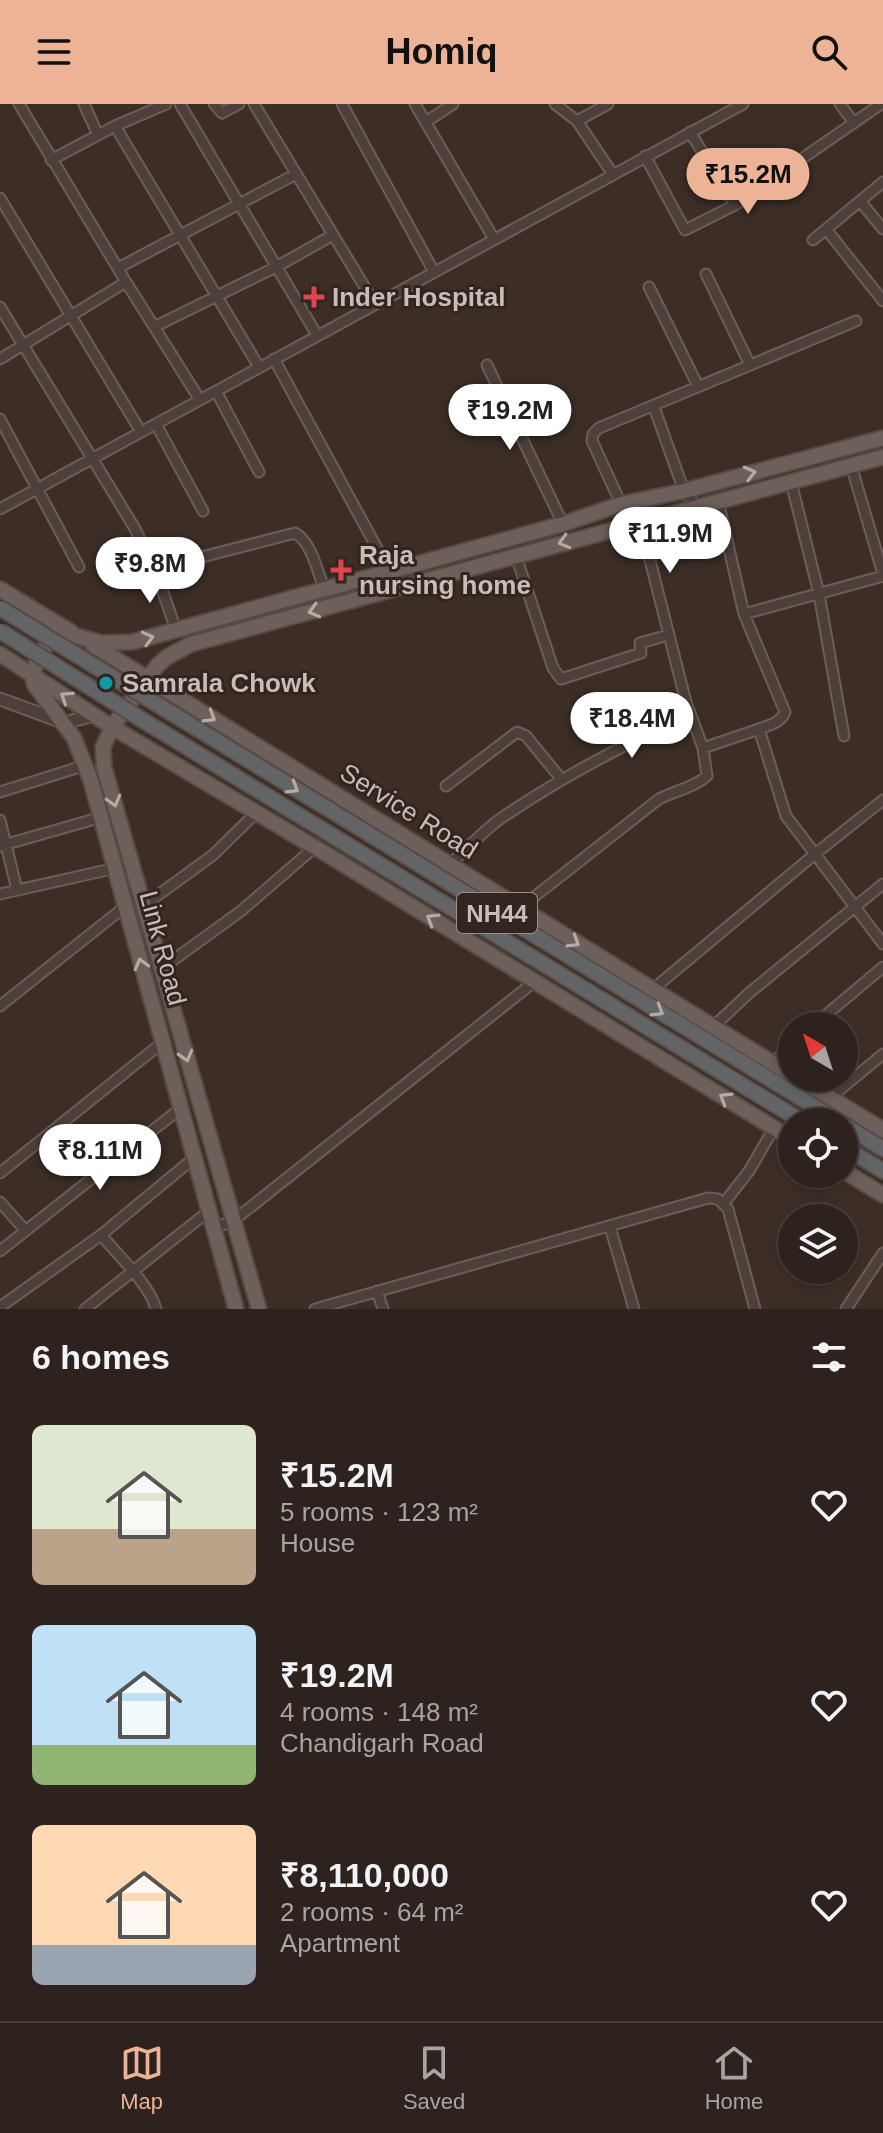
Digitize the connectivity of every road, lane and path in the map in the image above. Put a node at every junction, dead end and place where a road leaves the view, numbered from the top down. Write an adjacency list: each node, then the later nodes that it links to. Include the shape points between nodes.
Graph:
1 (19, 104): 24 (street)
2 (84, 104): 22 (street)
3 (166, 104): 16 (street)
4 (180, 104): 30 (street)
5 (214, 104): 6 (street, via 222,113)
6 (239, 104)
7 (254, 104): 26 (street)
8 (342, 104): 40 (street)
9 (415, 104): 18 (street)
10 (453, 104): 18 (street)
11 (555, 104): 17 (street)
12 (608, 104): 17 (street)
13 (743, 104): 21 (street)
14 (840, 104): 19 (street)
15 (881, 104): 19 (street)
16 (150, 107): 20 (street)
17 (577, 121): 25 (street)
18 (426, 122): 36 (street)
19 (854, 123): 31 (street)
20 (115, 126): 22 (street); 34 (street)
21 (690, 132): 23 (street); 31 (street)
22 (98, 135): 24 (street)
23 (645, 156): 25 (street); 31 (street, via 685,230)
24 (51, 160): 39 (street)
25 (612, 173): 36 (street)
26 (296, 174): 30 (street); 35 (street)
27 (883, 182): 29 (street)
28 (0, 198): 48 (street)
29 (860, 201): 32 (street); 33 (street)
30 (239, 204): 34 (street); 38 (street)
31 (735, 205)
32 (826, 229): 37 (street); 45 (street)
33 (883, 229)
34 (179, 235): 39 (street); 44 (street)
35 (333, 235): 38 (street); 46 (street)
36 (494, 239): 40 (street)
37 (813, 240)
38 (276, 267): 44 (street); 51 (street)
39 (118, 268): 42 (street)
40 (434, 272): 46 (street)
41 (706, 274): 56 (street)
42 (126, 282): 48 (street); 50 (street)
43 (649, 287): 58 (street)
44 (215, 295): 50 (street); 57 (street)
45 (883, 301)
46 (375, 304): 51 (street)
47 (0, 307): 52 (street)
48 (72, 314): 52 (street); 64 (street)
49 (856, 321): 56 (street)
50 (154, 327): 60 (street)
51 (317, 335): 54 (street)
52 (22, 345): 53 (street); 67 (street)
53 (0, 359)
54 (274, 359): 57 (street); 83 (street)
55 (487, 365): 79 (street)
56 (750, 365): 58 (street)
57 (259, 367): 59 (street)
58 (698, 386): 61 (street)
59 (216, 391): 60 (street); 69 (street)
60 (200, 400): 63 (street)
61 (654, 407): 72 (street); 74 (street, via 593,434)
62 (0, 419): 71 (street)
63 (156, 424): 64 (street); 77 (street)
64 (141, 432): 67 (street)
65 (883, 438): 72 (main road, one-way to 65)
66 (883, 457): 68 (main road, Link Road)
67 (92, 458): 71 (street); 82 (street)
68 (851, 465): 70 (main road, Link Road); 84 (street)
69 (259, 472)
70 (791, 482): 73 (main road, Link Road); 87 (street)
71 (38, 488): 76 (street); 81 (street)
72 (684, 491): 74 (main road); 75 (street)
73 (718, 501): 75 (main road, Link Road); 89 (street)
74 (621, 504): 79 (main road)
75 (696, 506): 78 (main road, Link Road)
76 (0, 509)
77 (203, 511)
78 (640, 521): 80 (main road, Link Road, one-way to 80); 93 (street)
79 (563, 524): 83 (main road)
80 (516, 556): 93 (street, via 561,679 641,653 640,643); 96 (main road, Link Road, one-way to 96, via 191,644 167,657)
81 (79, 567)
82 (155, 569): 86 (street, via 295,533 307,547); 90 (street)
83 (390, 572): 86 (main road)
84 (883, 575): 87 (street)
85 (0, 589): 92 (main road, Service Road)
86 (325, 591): 90 (main road)
87 (819, 594): 89 (street); 103 (street)
88 (0, 608): 142 (highway, NH44, one-way to 142, bridge)
89 (744, 614): 102 (street, via 785,712)
90 (176, 630): 92 (main road, one-way to 90, via 117,644)
91 (0, 631): 141 (highway, NH44, bridge)
92 (72, 633): 95 (main road, via 61,632 48,642); 96 (main road, Service Road)
93 (668, 635): 99 (street)
94 (0, 654): 95 (main road)
95 (33, 674): 98 (main road, one-way to 95); 100 (main road, Link Road, via 38,691)
96 (148, 678): 101 (main road, Link Road); 116 (main road, Service Road, one-way to 116)
97 (0, 699): 100 (street)
98 (93, 715): 100 (street); 101 (main road)
99 (690, 715): 104 (street); 106 (street)
100 (65, 723): 105 (main road, Link Road)
101 (112, 727): 110 (main road); 122 (main road, Link Road, one-way to 122, via 102,756)
102 (759, 729): 104 (street); 115 (street, via 786,816)
103 (844, 736)
104 (703, 748): 124 (street, via 705,780 659,799)
105 (86, 765): 108 (street); 111 (main road, Link Road)
106 (562, 780): 107 (street, via 517,732); 116 (street, via 497,820)
107 (446, 786)
108 (0, 792)
109 (883, 800): 115 (street)
110 (256, 813): 114 (main road); 122 (street, via 213,855)
111 (102, 817): 113 (street); 117 (main road, Link Road)
112 (0, 820): 113 (street)
113 (3, 845): 119 (street)
114 (315, 847): 127 (street, via 241,911); 128 (main road, one-way to 114)
115 (815, 854): 123 (street); 129 (street)
116 (449, 865): 124 (main road, Service Road)
117 (116, 868): 119 (street); 121 (main road, Link Road)
118 (883, 884): 123 (street)
119 (17, 890): 120 (street)
120 (0, 894)
121 (127, 905): 130 (street); 133 (main road, Link Road, one-way to 121)
122 (143, 906): 127 (main road, Link Road)
123 (854, 907): 125 (street); 132 (street)
124 (520, 908): 129 (main road, Service Road, one-way to 129)
125 (883, 944)
126 (883, 967): 131 (street)
127 (161, 969): 157 (main road, Link Road, one-way to 157)
128 (534, 982): 143 (main road, one-way to 128); 157 (street)
129 (652, 990): 132 (main road, Service Road)
130 (0, 1006)
131 (830, 1012)
132 (713, 1027): 136 (main road, Service Road)
133 (163, 1042): 140 (main road, Link Road); 151 (street)
134 (883, 1054): 139 (street)
135 (778, 1058): 136 (street)
136 (772, 1063): 137 (main road, Service Road)
137 (778, 1067)
138 (820, 1092): 139 (main road)
139 (830, 1098): 145 (main road)
140 (181, 1108): 149 (main road, Link Road); 160 (street)
141 (780, 1108)
142 (817, 1108)
143 (774, 1128): 144 (main road); 155 (street)
144 (778, 1130)
145 (883, 1130)
146 (858, 1133): 147 (highway, NH44)
147 (883, 1149)
148 (858, 1156): 150 (highway)
149 (194, 1158): 156 (main road, Link Road); 161 (street)
150 (883, 1171)
151 (0, 1173)
152 (858, 1180): 153 (main road)
153 (883, 1195)
154 (0, 1202): 160 (street)
155 (724, 1203): 158 (street, via 708,1198); 174 (street)
156 (209, 1211): 159 (main road, Link Road); 164 (street)
157 (233, 1221): 159 (street); 170 (main road, Link Road)
158 (610, 1227): 165 (street); 173 (street)
159 (213, 1228): 169 (main road, Link Road)
160 (25, 1230): 162 (street)
161 (101, 1235): 164 (street); 166 (street)
162 (0, 1251)
163 (883, 1253): 175 (street)
164 (132, 1273): 167 (street); 168 (street)
165 (377, 1291): 171 (street); 172 (street)
166 (0, 1307)
167 (85, 1309)
168 (156, 1309)
169 (236, 1309)
170 (259, 1309)
171 (315, 1309)
172 (383, 1309)
173 (634, 1309)
174 (755, 1309)
175 (846, 1309)

